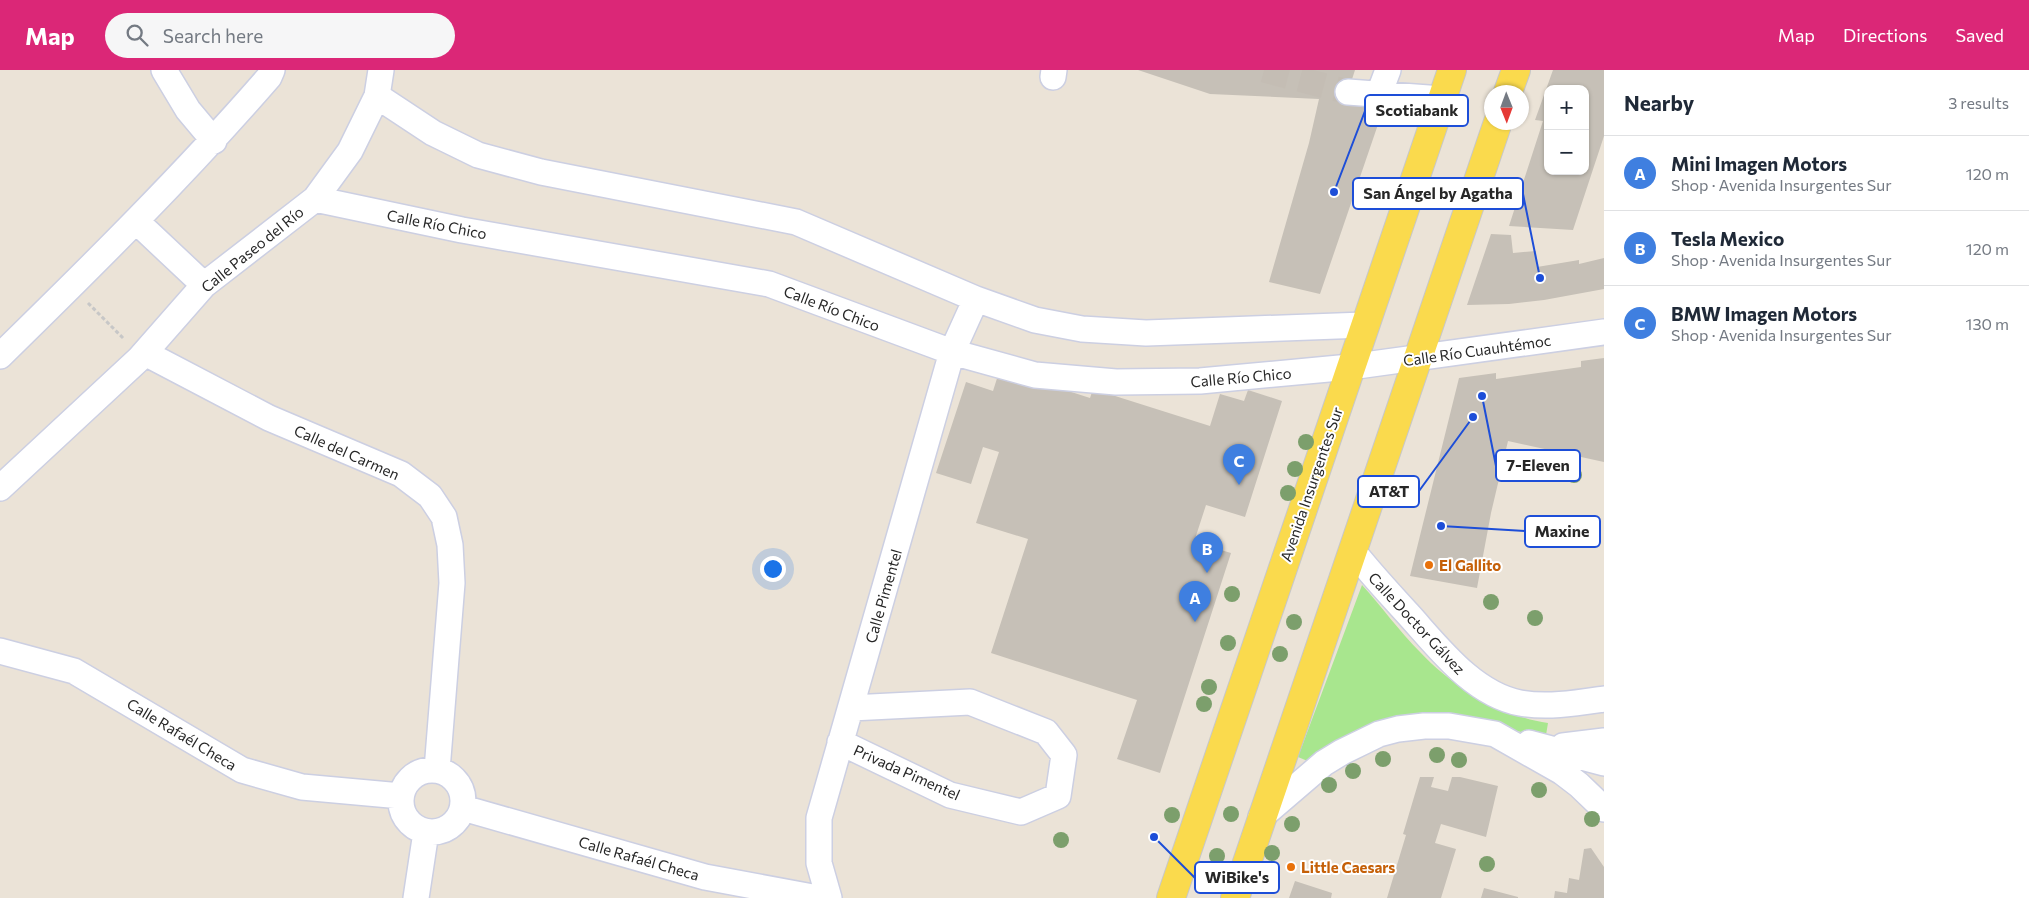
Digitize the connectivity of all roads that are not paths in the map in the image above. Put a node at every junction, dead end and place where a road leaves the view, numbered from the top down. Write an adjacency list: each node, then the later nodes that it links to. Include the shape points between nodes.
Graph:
1 (164, 70): 13 (street, via 188,110)
2 (381, 70): 10 (street, Calle Paseo del Río)
3 (1388, 70): 9 (street)
4 (1452, 70): 11 (main road, Avenida Insurgentes Sur)
5 (1516, 70): 7 (main road)
6 (268, 72): 13 (street)
7 (1511, 85)
8 (1348, 92): 9 (street)
9 (1379, 94): 11 (street)
10 (376, 96): 14 (street, Calle Paseo del Río, via 350,151); 17 (street, via 432,133 478,156 541,172 796,222)
11 (1442, 99): 18 (main road, Avenida Insurgentes Sur)
12 (1495, 130): 23 (main road)
13 (214, 140): 15 (street)
14 (315, 199): 16 (street, Calle Paseo del Río); 20 (street, Calle Río Chico, via 462,230 769,284)
15 (136, 221): 16 (street); 22 (street)
16 (204, 285): 21 (street, Calle Paseo del Río)
17 (974, 303): 18 (street, via 1082,329 1146,333); 20 (street, Calle Pimentel)
18 (1364, 325): 24 (main road, Avenida Insurgentes Sur)
19 (1604, 332): 23 (street, Calle Río Cuauhtémoc)
20 (955, 347): 24 (street, Calle Río Chico, via 1034,375 1116,382 1200,382); 29 (street, Calle Pimentel)
21 (145, 353): 25 (street, Calle Paseo del Río); 34 (street, Calle del Carmen, via 269,418 400,474 430,496 444,517 450,545 452,582)
22 (0, 356)
23 (1418, 358): 24 (street, Calle Río Cuauhtémoc); 26 (main road)
24 (1350, 367): 44 (main road, Avenida Insurgentes Sur)
25 (0, 488)
26 (1353, 550): 28 (street, Calle Doctor Gálvez, via 1433,642 1472,680 1519,703); 39 (main road)
27 (0, 651): 36 (street, Calle Rafaél Checa, via 74,671 242,770 302,787)
28 (1604, 700)
29 (851, 708): 30 (street, Calle Pimentel); 30 (street, Privada Pimentel, via 970,702 1046,732 1064,755 1058,796 1021,812 950,795)
30 (840, 742): 43 (street, Calle Pimentel, via 819,818 819,863)
31 (1598, 745): 32 (street, via 1564,746)
32 (1540, 753): 33 (street); 35 (street); 38 (street); 39 (street, via 1495,734 1449,726 1398,729 1354,745 1324,763)
33 (1604, 762)
34 (437, 770): 36 (street, via 414,776); 37 (street, via 458,784 463,795)
35 (1604, 778)
36 (401, 796): 40 (street, via 401,808 406,819)
37 (462, 808): 40 (street, via 458,819 449,827 438,832); 42 (street, Calle Rafaél Checa, via 705,877)
38 (1604, 809)
39 (1261, 817): 45 (main road)
40 (426, 832): 41 (street)
41 (416, 898)
42 (818, 898)
43 (829, 898)
44 (1171, 898)
45 (1235, 898)

